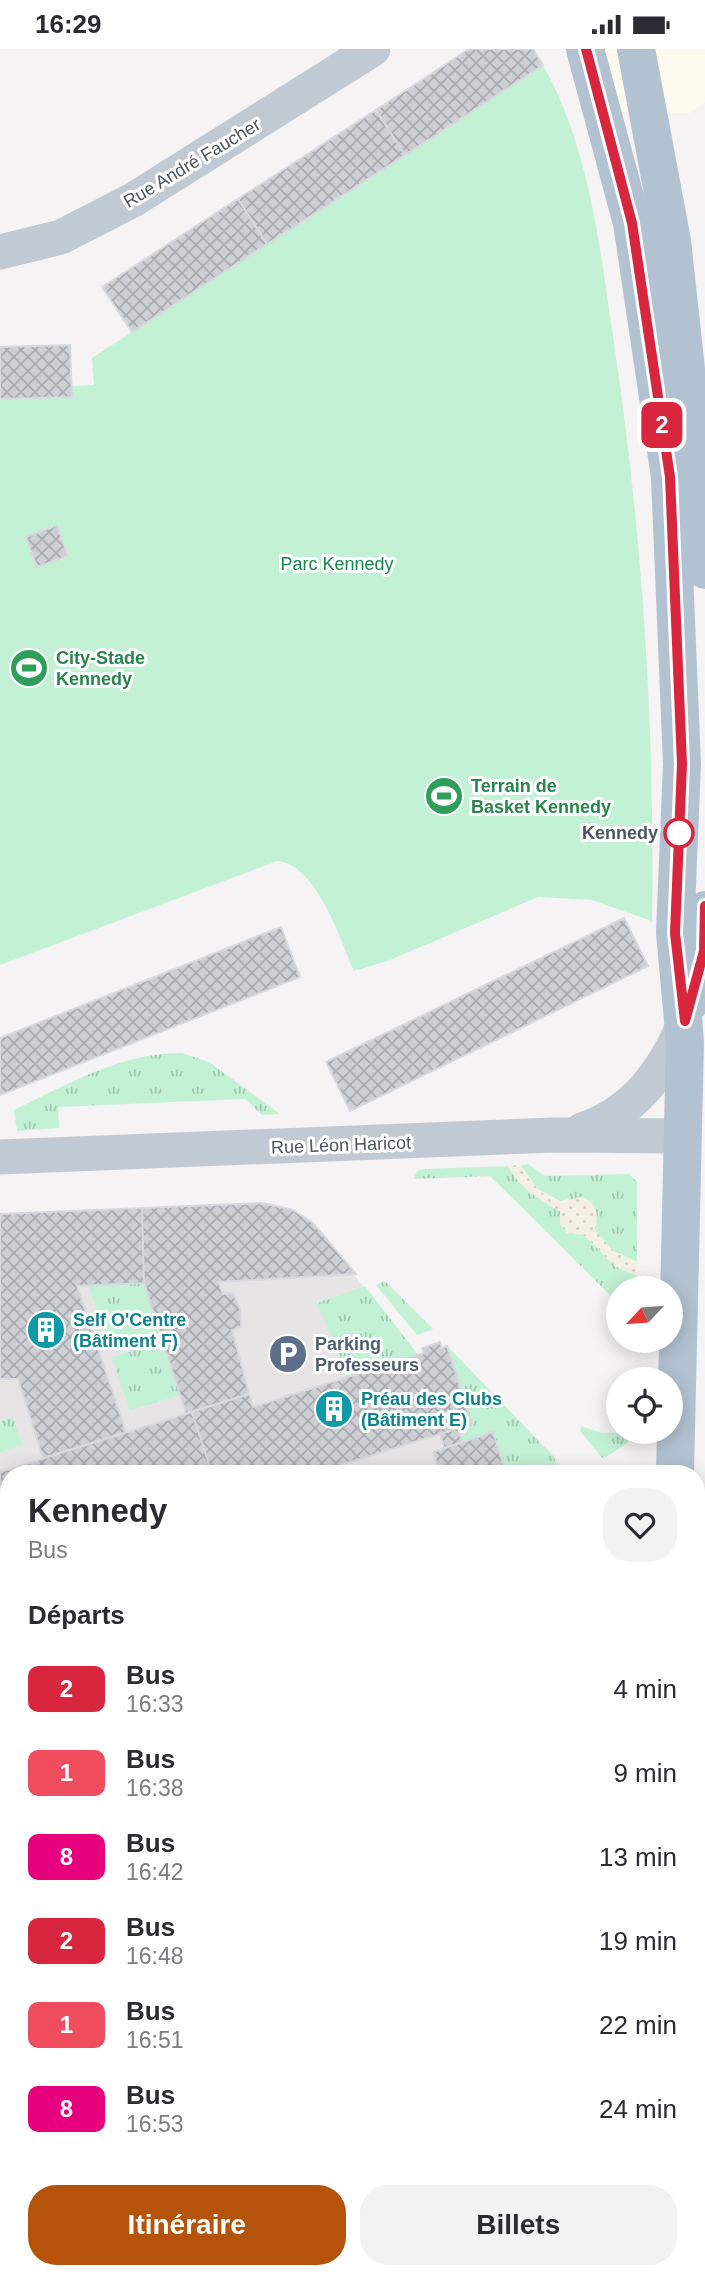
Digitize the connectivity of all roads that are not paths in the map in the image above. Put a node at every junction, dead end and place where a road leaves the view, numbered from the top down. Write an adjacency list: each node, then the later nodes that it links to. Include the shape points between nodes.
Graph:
1 (373, 49): 4 (street, Rue André Faucher, via 133,200 61,237)
2 (585, 49): 7 (main road, via 632,223 670,477 682,764 675,933)
3 (636, 49): 5 (main road, via 671,241)
4 (0, 252)
5 (705, 570)
6 (705, 910): 7 (main road)
7 (692, 1034): 8 (main road); 9 (street, via 626,1108 599,1124)
8 (690, 1112): 9 (street, Rue Léon Haricot); 11 (main road)
9 (554, 1135): 10 (street, Rue Léon Haricot)
10 (0, 1157)
11 (675, 1465)

